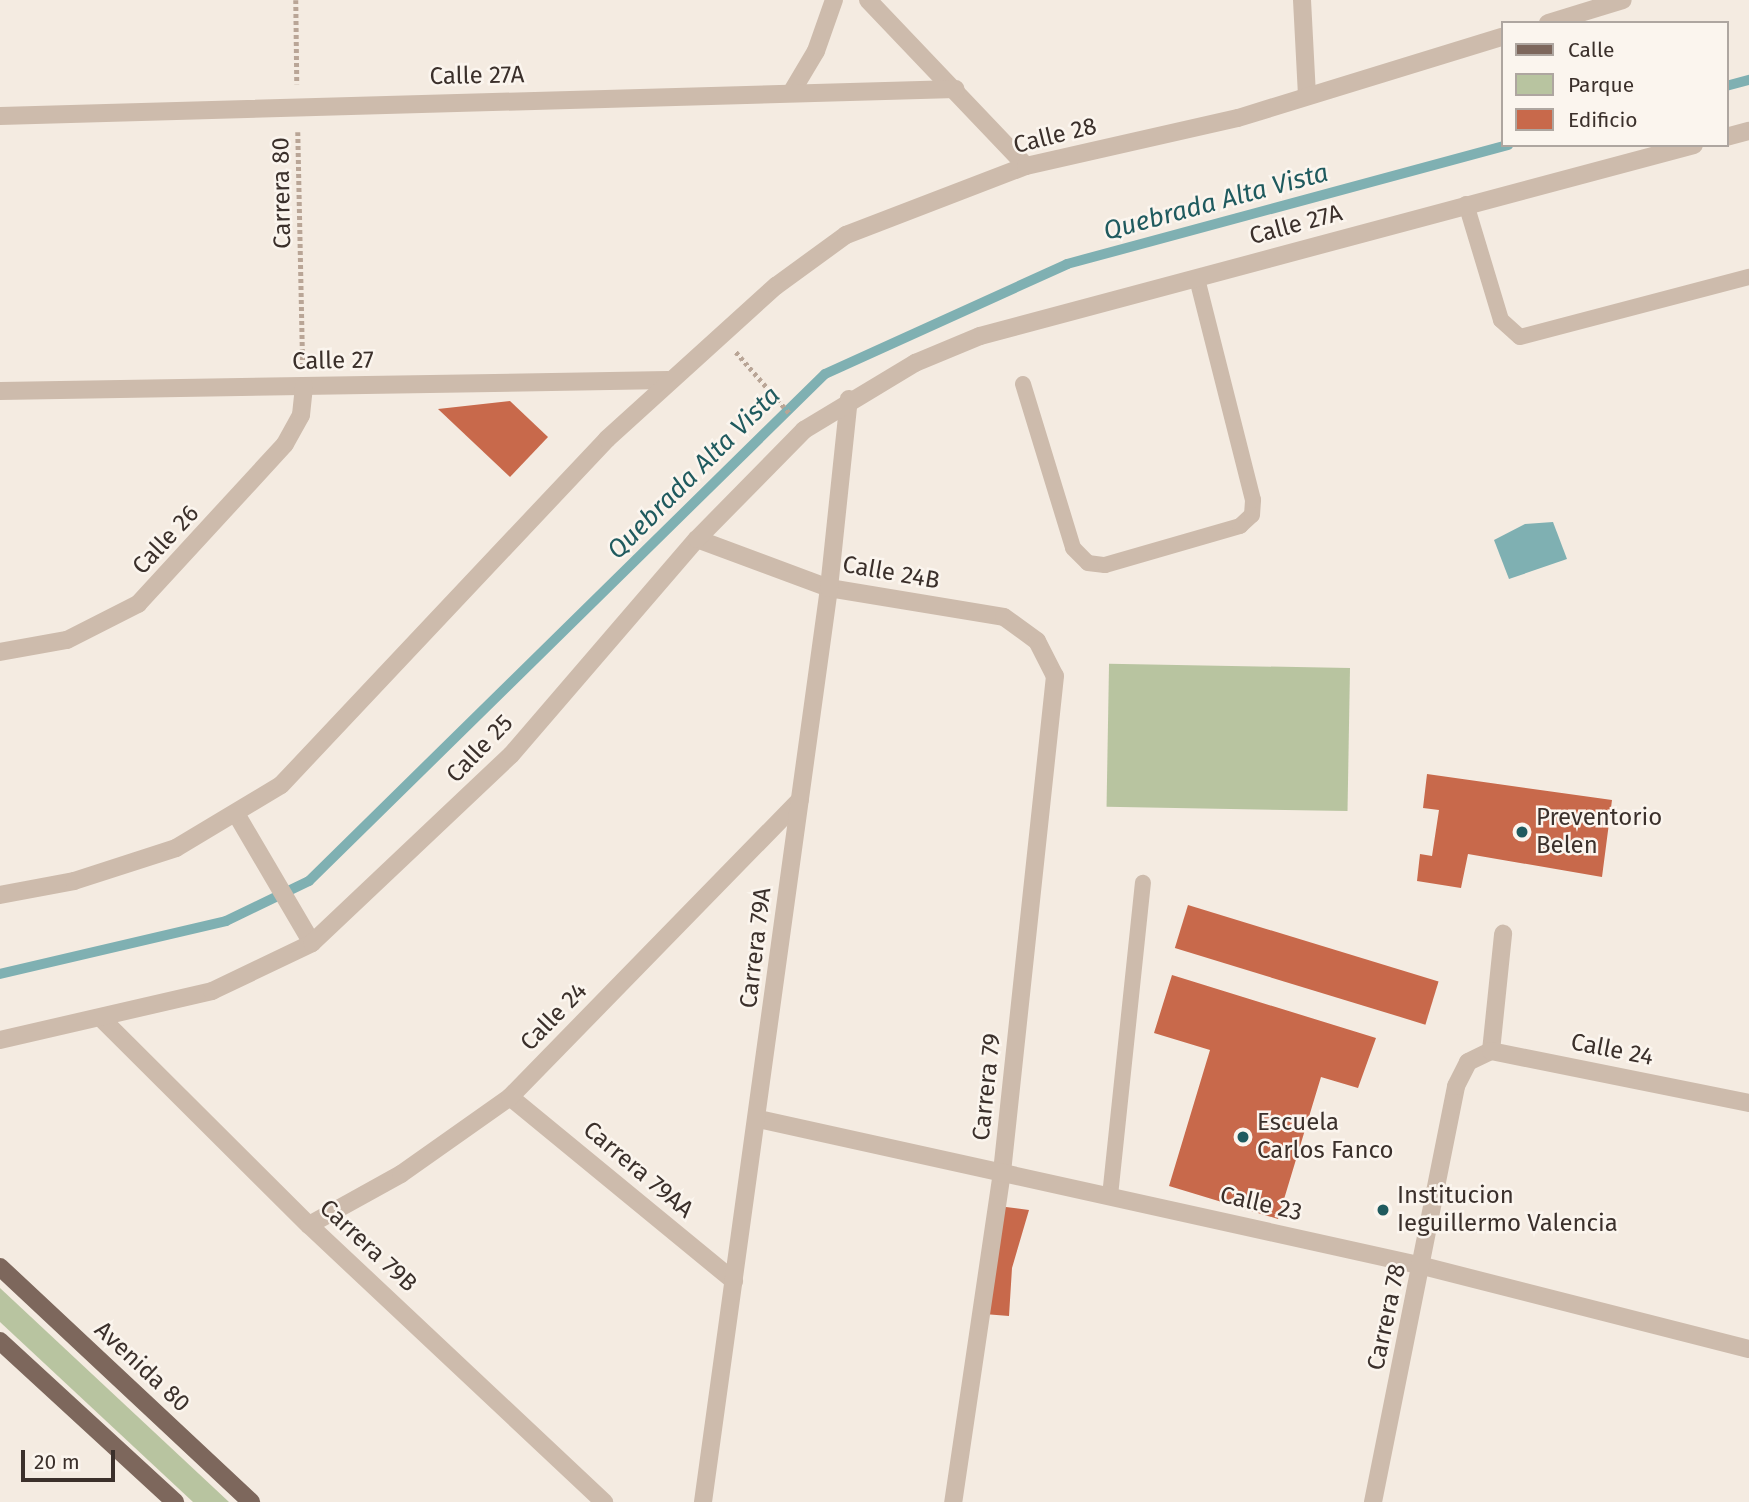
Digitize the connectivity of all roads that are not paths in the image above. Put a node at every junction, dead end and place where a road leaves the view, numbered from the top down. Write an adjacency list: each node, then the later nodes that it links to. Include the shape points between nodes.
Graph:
1 (834, 0): 8 (street, via 816,51)
2 (869, 0): 7 (street)
3 (1303, 0): 9 (street)
4 (1623, 0): 5 (street)
5 (1555, 21)
6 (1500, 38): 9 (street, Calle 28)
7 (956, 89): 8 (street, Calle 27A); 14 (street)
8 (791, 93): 10 (street, Calle 27A)
9 (1307, 96): 14 (street, Calle 28)
10 (0, 116)
11 (1749, 131): 12 (street)
12 (1728, 136)
13 (1686, 147): 15 (street, Calle 27A)
14 (1026, 166): 19 (street, Calle 28, via 846,235)
15 (1466, 204): 16 (lane, via 1501,320 1520,337); 17 (street, Calle 27A)
16 (1749, 277)
17 (1197, 278): 18 (street, Calle 27A, via 980,336); 20 (lane, via 1253,500 1252,515 1240,526 1105,565 1088,563 1073,548)
18 (915, 363): 23 (street, Calle 25)
19 (668, 380): 21 (street, Calle 27); 29 (street, via 339,727 281,785)
20 (1023, 384)
21 (304, 386): 22 (street, Calle 27); 26 (street, Calle 26, via 300,415 285,444 138,604 67,640)
22 (0, 391)
23 (849, 399): 24 (street, Calle 25, via 804,430); 25 (street, Carrera 79A)
24 (697, 540): 25 (street, Calle 24B); 33 (street, Calle 25, via 511,755)
25 (830, 588): 27 (street, Calle 24B, via 1004,617 1037,641); 28 (street, Carrera 79A)
26 (0, 652)
27 (1055, 676): 40 (street, Carrera 79)
28 (800, 800): 37 (street, Calle 24); 39 (street, Carrera 79A)
29 (238, 817): 31 (street, via 136,863); 33 (street)
30 (1143, 883): 41 (lane)
31 (0, 895)
32 (1503, 934): 36 (street)
33 (312, 943): 34 (street, Calle 25, via 212,991)
34 (103, 1020): 35 (street, Calle 25); 42 (street, Carrera 79B)
35 (0, 1040)
36 (1491, 1051): 38 (street, Calle 24); 43 (street, Carrera 78, via 1468,1062 1456,1086)
37 (510, 1097): 42 (street, Calle 24, via 401,1174); 45 (street, Carrera 79AA)
38 (1749, 1102)
39 (759, 1119): 40 (street, Calle 23); 45 (street, Carrera 79A)
40 (1002, 1172): 41 (street, Calle 23); 52 (street, Carrera 79)
41 (1110, 1196): 43 (street, Calle 23)
42 (309, 1225): 50 (street, Carrera 79B)
43 (1423, 1266): 47 (street, Calle 23); 53 (street, Carrera 78)
44 (0, 1267): 49 (main road, Avenida 80)
45 (734, 1281): 51 (street, Carrera 79A)
46 (0, 1341): 48 (main road)
47 (1749, 1349)
48 (175, 1502)
49 (251, 1502)
50 (604, 1502)
51 (703, 1502)
52 (953, 1502)
53 (1373, 1502)

